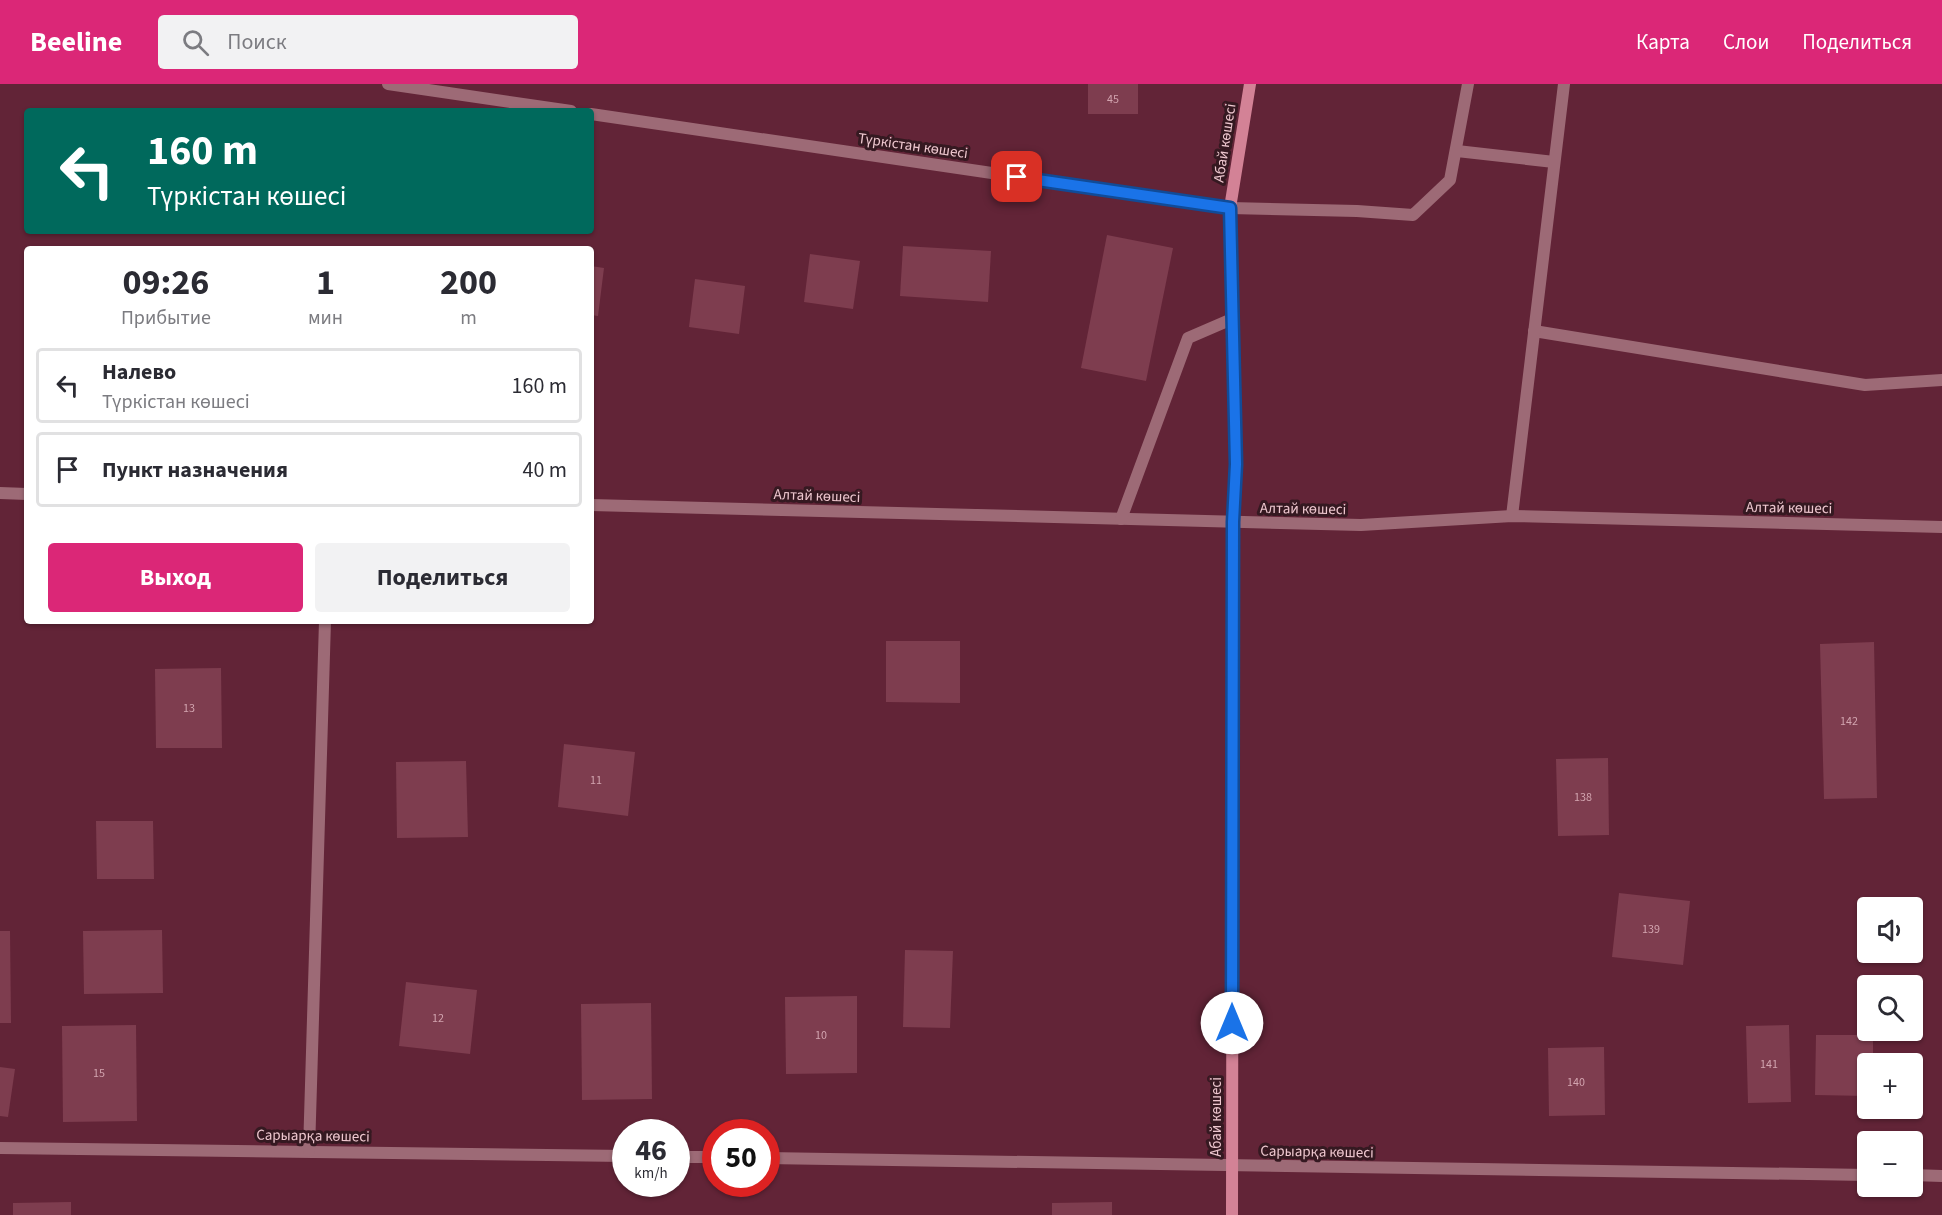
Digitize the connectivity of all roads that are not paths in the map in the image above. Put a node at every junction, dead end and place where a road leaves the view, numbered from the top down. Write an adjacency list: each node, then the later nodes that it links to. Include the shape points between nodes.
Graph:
1 (388, 84): 5 (street)
2 (1250, 84): 9 (main road, Абай көшесі)
3 (1468, 84): 7 (street, Түркістан көшесі)
4 (1564, 84): 8 (street)
5 (551, 108)
6 (594, 114): 9 (street, Түркістан көшесі)
7 (1457, 151): 8 (street); 9 (street, Түркістан көшесі, via 1450,180 1413,215)
8 (1554, 162): 11 (street)
9 (1230, 208): 10 (main road, Абай көшесі)
10 (1232, 319): 17 (street, via 1188,338); 18 (main road, Абай көшесі, via 1236,464)
11 (1534, 331): 12 (street, via 1865,385); 16 (street)
12 (1942, 380)
13 (0, 493): 14 (street)
14 (24, 494)
15 (594, 505): 17 (street, Алтай көшесі)
16 (1512, 516): 18 (street, Алтай көшесі, via 1361,525); 19 (street, Алтай көшесі)
17 (1120, 519): 18 (street, Алтай көшесі)
18 (1233, 522): 25 (main road, Абай көшесі)
19 (1942, 527)
20 (325, 624): 22 (street)
21 (0, 1148): 22 (street, Сарыарқа көшесі)
22 (309, 1151): 23 (street, Сарыарқа көшесі)
23 (612, 1156)
24 (780, 1158): 25 (street, Сарыарқа көшесі)
25 (1231, 1165): 26 (street, Сарыарқа көшесі); 29 (main road, Абай көшесі)
26 (1857, 1175)
27 (1923, 1175): 28 (street)
28 (1942, 1176)
29 (1232, 1215)

